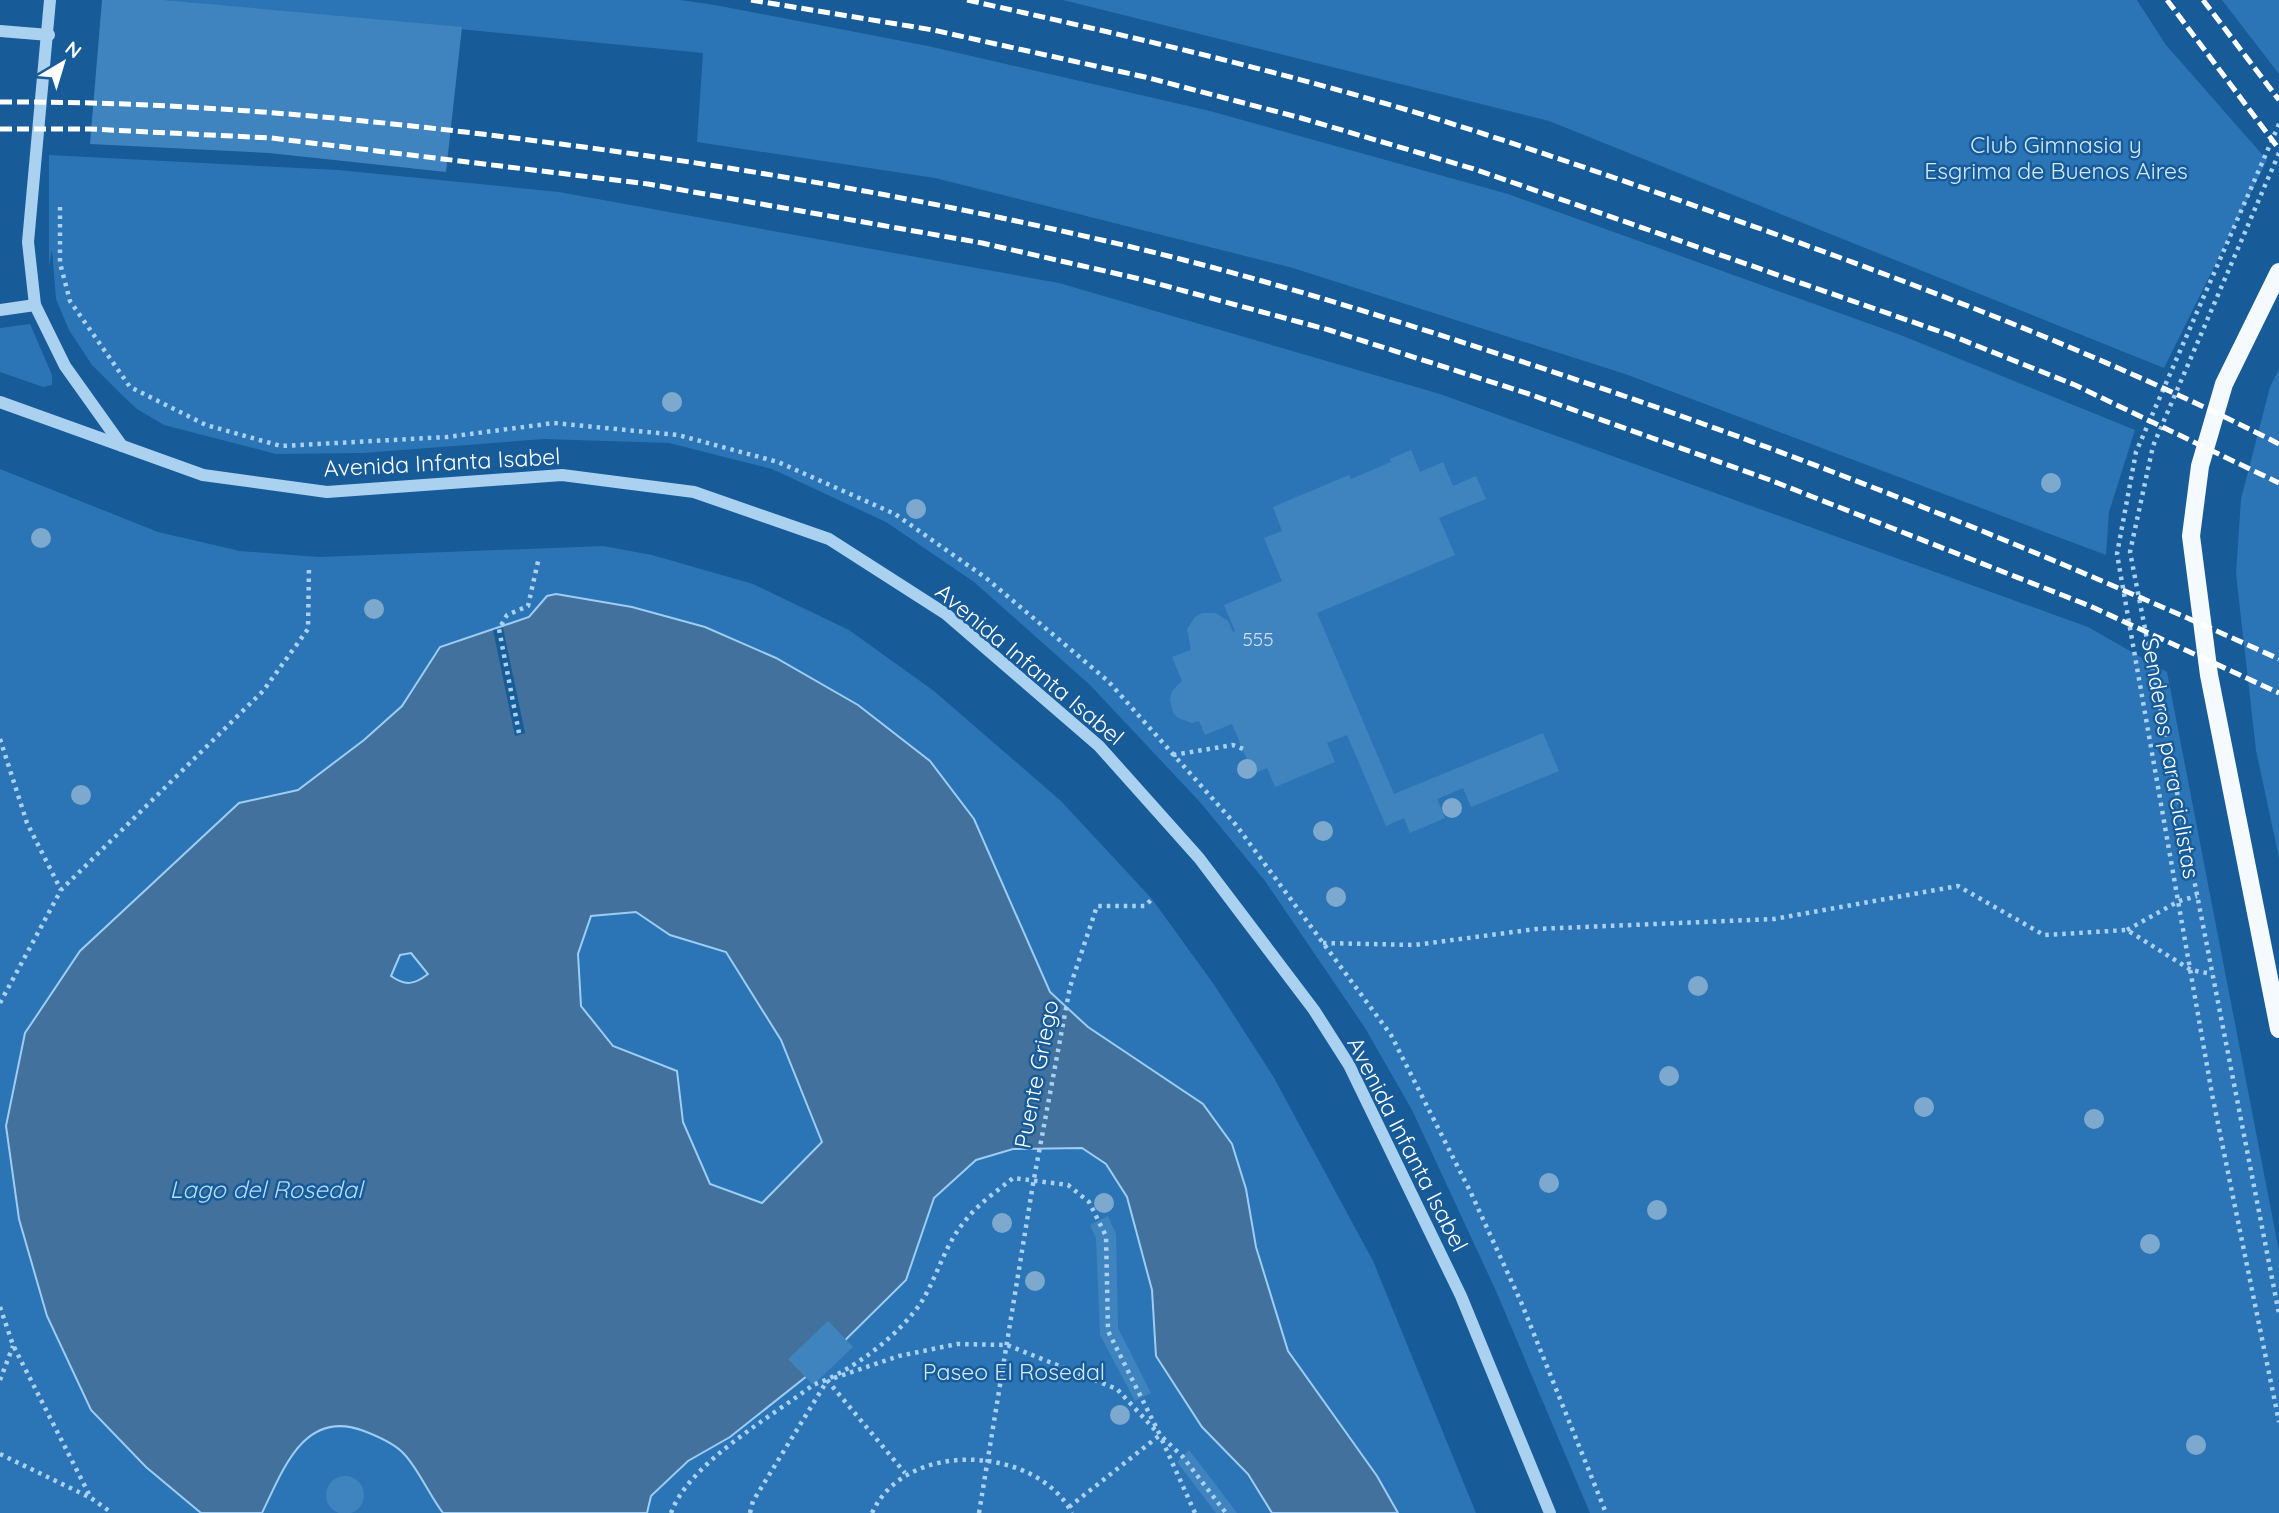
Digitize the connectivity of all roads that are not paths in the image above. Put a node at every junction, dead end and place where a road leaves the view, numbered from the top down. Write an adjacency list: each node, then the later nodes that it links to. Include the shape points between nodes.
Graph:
1 (51, 0): 3 (street)
2 (0, 32): 3 (street)
3 (49, 35): 5 (street, via 27,242)
4 (2279, 272): 9 (main road, via 2224,384 2200,466 2190,536 2209,676)
5 (35, 305): 6 (street); 8 (street, via 65,366)
6 (0, 310)
7 (0, 402): 8 (street, Avenida Infanta Isabel)
8 (122, 446): 10 (street, Avenida Infanta Isabel, via 204,475 327,492 562,475 694,492 829,539 946,614 1099,746 1199,858 1314,1010 1349,1065 1461,1296)
9 (2279, 1028)
10 (1550, 1513)

